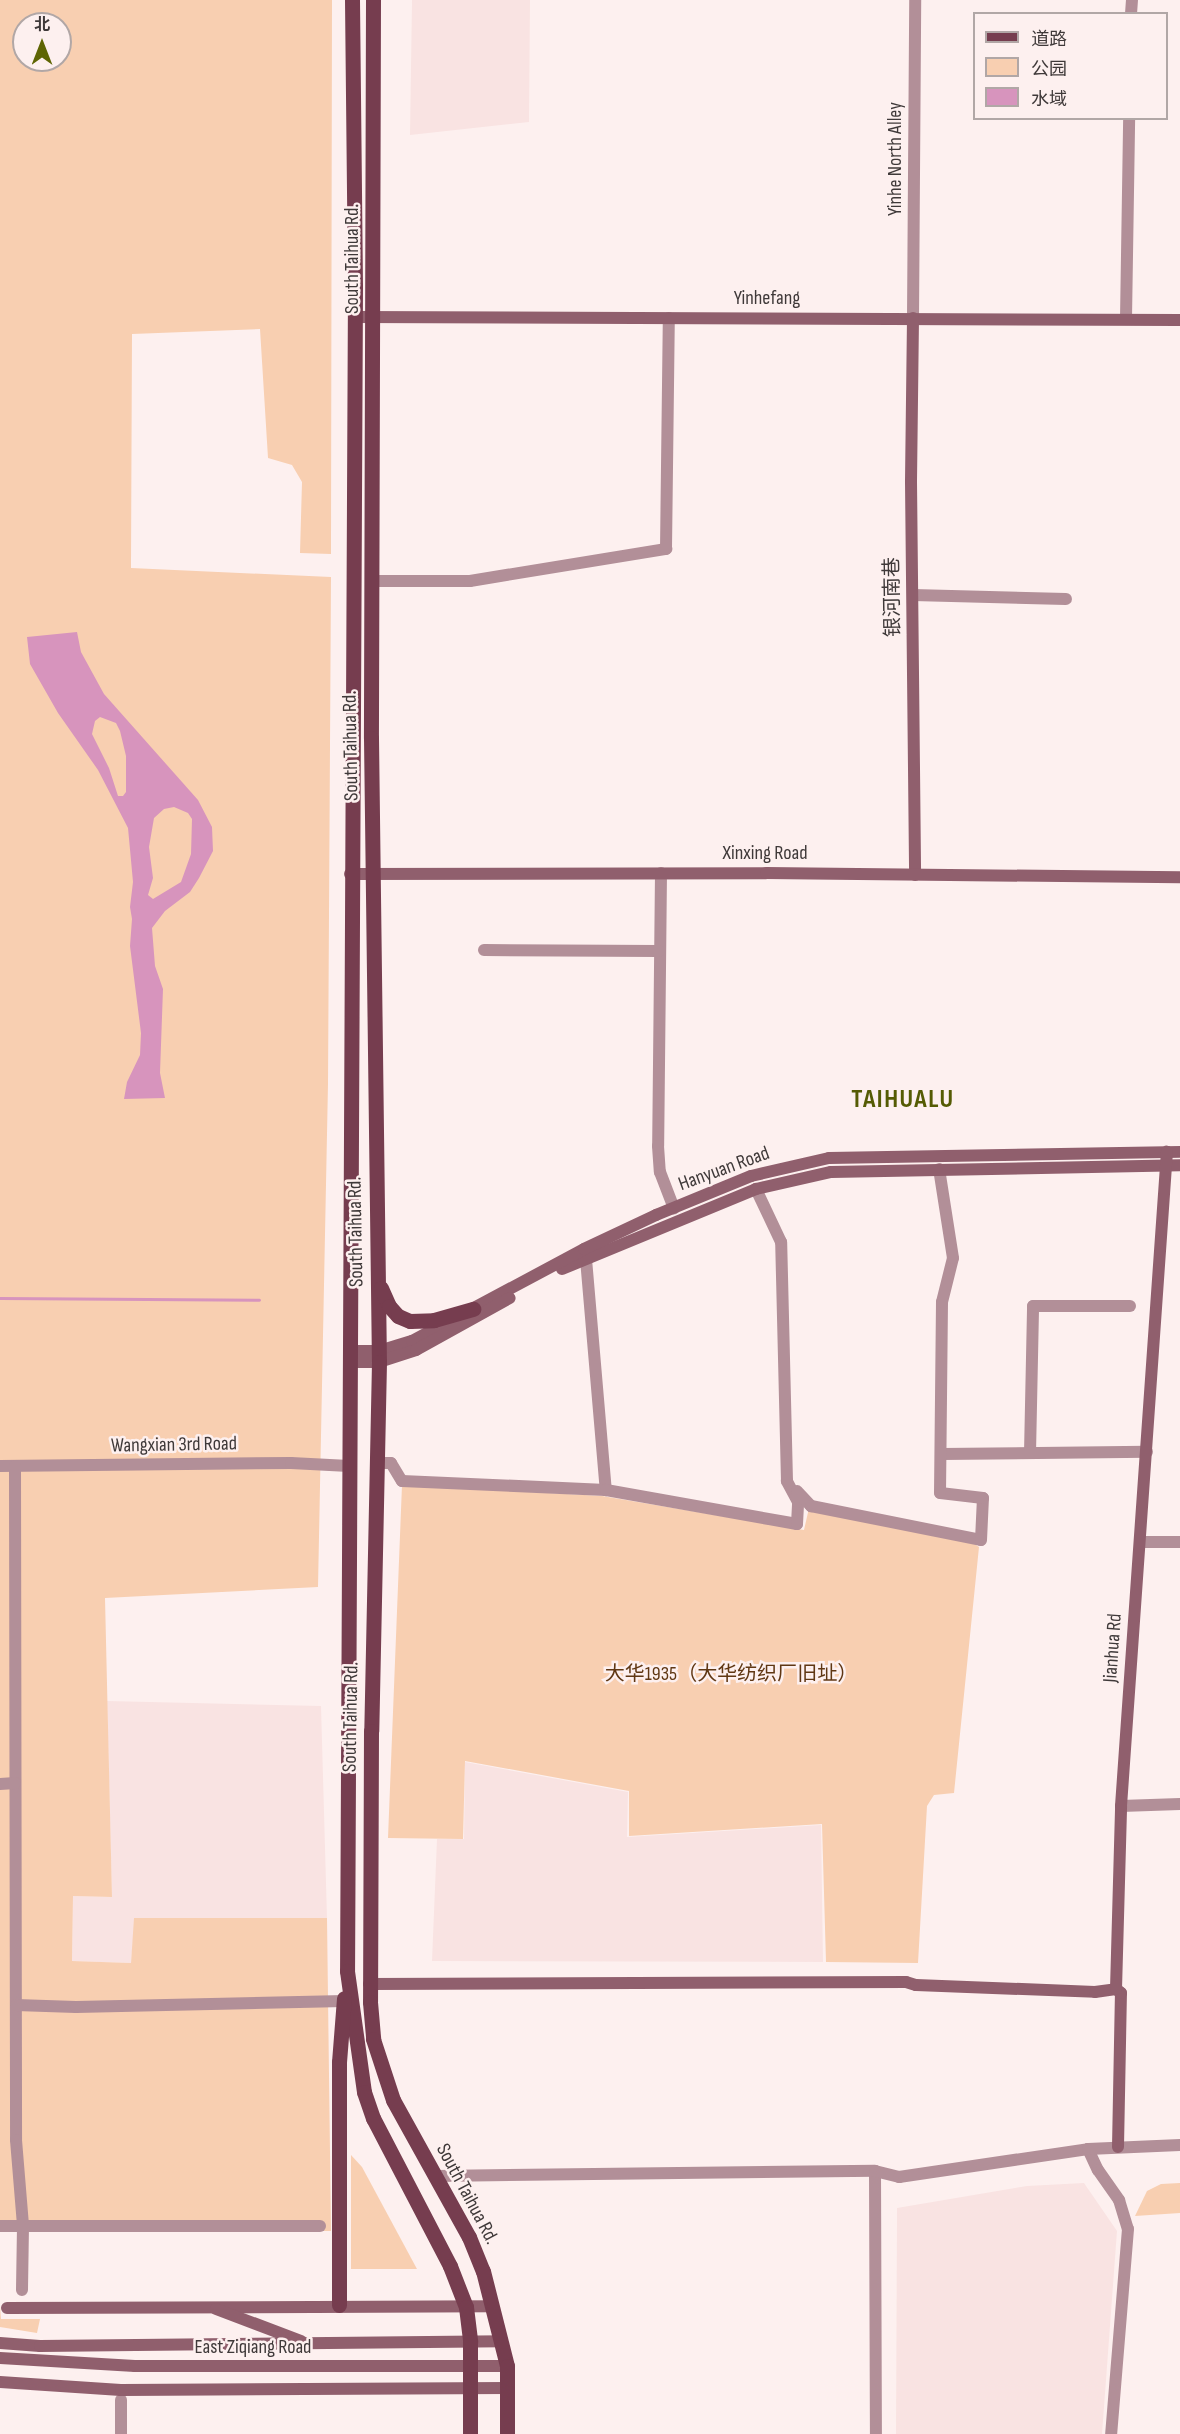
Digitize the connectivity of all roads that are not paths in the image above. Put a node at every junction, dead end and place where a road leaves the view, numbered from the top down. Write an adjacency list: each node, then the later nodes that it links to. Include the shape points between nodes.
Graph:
1 (352, 0): 5 (main road, South Taihua Rd.)
2 (373, 0): 6 (main road, South Taihua Rd.)
3 (915, 0): 8 (street, Yinhe North Alley)
4 (1130, 120): 9 (street)
5 (354, 316): 6 (street, Yinhefang); 15 (main road, South Taihua Rd.)
6 (372, 316): 7 (street, Yinhefang); 11 (main road, South Taihua Rd.)
7 (669, 318): 8 (street, Yinhefang); 11 (street, via 666,549 470,581)
8 (913, 318): 9 (street, Yinhefang); 12 (street, 银河南巷)
9 (1126, 319): 10 (street, Yinhefang)
10 (1180, 320)
11 (371, 581): 16 (main road, South Taihua Rd.)
12 (912, 596): 13 (street); 17 (street, 银河南巷)
13 (1066, 599)
14 (661, 873): 16 (street, Xinxing Road); 17 (street, Xinxing Road); 20 (street)
15 (350, 874): 16 (street, Xinxing Road); 31 (main road, South Taihua Rd.)
16 (374, 874): 28 (main road, South Taihua Rd.)
17 (915, 875): 18 (street, Xinxing Road)
18 (1180, 877)
19 (484, 950): 20 (street)
20 (658, 951): 26 (street, via 660,1172)
21 (1174, 1152): 23 (street, Jianhua Rd); 26 (street, Hanyuan Road, via 829,1158 751,1176)
22 (1180, 1165): 23 (street, Hanyuan Road)
23 (1166, 1166): 24 (street, Hanyuan Road); 33 (street, Jianhua Rd)
24 (939, 1169): 25 (street, Hanyuan Road, via 831,1172); 35 (street, via 953,1258 942,1302)
25 (756, 1189): 27 (street, Hanyuan Road); 40 (street, via 782,1242)
26 (674, 1208): 30 (street, Hanyuan Road, via 585,1249)
27 (586, 1259): 32 (street, Hanyuan Road, via 416,1350); 41 (street)
28 (377, 1274): 30 (main road, via 389,1306 410,1321 434,1320); 32 (main road, South Taihua Rd.)
29 (1130, 1306): 34 (street, via 1033,1306)
30 (473, 1309): 32 (street, Hanyuan Road)
31 (350, 1356): 32 (street, Hanyuan Road); 39 (main road, South Taihua Rd.)
32 (379, 1356): 36 (main road, South Taihua Rd.)
33 (1147, 1452): 34 (street); 42 (street, Jianhua Rd)
34 (1030, 1453): 35 (street)
35 (942, 1454): 40 (street, via 940,1493 983,1498 981,1540 811,1506)
36 (376, 1463): 41 (street, via 391,1463 402,1481); 49 (main road, South Taihua Rd.)
37 (0, 1466): 38 (street, Wangxian 3rd Road)
38 (15, 1466): 39 (street, Wangxian 3rd Road); 45 (street)
39 (349, 1466): 48 (main road, South Taihua Rd.)
40 (788, 1481): 41 (street, via 798,1502 797,1524)
41 (606, 1490)
42 (1140, 1542): 43 (street); 47 (street, Jianhua Rd)
43 (1180, 1542)
44 (0, 1784): 45 (street)
45 (15, 1784): 52 (street)
46 (1180, 1804): 47 (street)
47 (1121, 1806): 50 (street, Jianhua Rd)
48 (347, 1971): 51 (main road); 65 (main road, South Taihua Rd., via 364,2092 373,2118 450,2266)
49 (369, 1984): 50 (street, via 906,1982 1095,1992); 57 (main road, South Taihua Rd., via 374,2039 383,2074 404,2121)
50 (1116, 1989): 54 (street, Jianhua Rd, via 1121,1993)
51 (344, 2001): 52 (street); 62 (main road, via 339,2062)
52 (16, 2005): 59 (street, via 16,2140)
53 (1180, 2145): 54 (street)
54 (1118, 2147): 55 (street)
55 (1088, 2149): 56 (street, via 898,2177); 82 (street, via 1119,2200 1128,2229)
56 (875, 2171): 57 (street); 81 (street)
57 (436, 2176): 64 (main road, South Taihua Rd., via 469,2236)
58 (0, 2226): 59 (street)
59 (23, 2226): 60 (street); 61 (street)
60 (320, 2226)
61 (22, 2290)
62 (339, 2305): 63 (street); 65 (street)
63 (207, 2306): 66 (street); 70 (street)
64 (492, 2306): 65 (street); 67 (main road, South Taihua Rd.)
65 (466, 2307): 68 (main road, South Taihua Rd.)
66 (7, 2308)
67 (502, 2341): 68 (street, East Ziqiang Road); 72 (main road, South Taihua Rd.)
68 (470, 2342): 70 (street, East Ziqiang Road); 73 (main road, South Taihua Rd.)
69 (0, 2343): 70 (street, East Ziqiang Road)
70 (307, 2343)
71 (0, 2358): 73 (street, East Ziqiang Road, via 135,2366)
72 (507, 2366): 73 (street, East Ziqiang Road); 75 (main road, South Taihua Rd.)
73 (470, 2367): 76 (main road, South Taihua Rd.)
74 (0, 2382): 76 (street, via 121,2390)
75 (508, 2388): 76 (street); 80 (main road, South Taihua Rd.)
76 (470, 2389): 79 (main road, South Taihua Rd.)
77 (121, 2400): 78 (street)
78 (121, 2434)
79 (470, 2434)
80 (507, 2434)
81 (876, 2434)
82 (1111, 2434)

